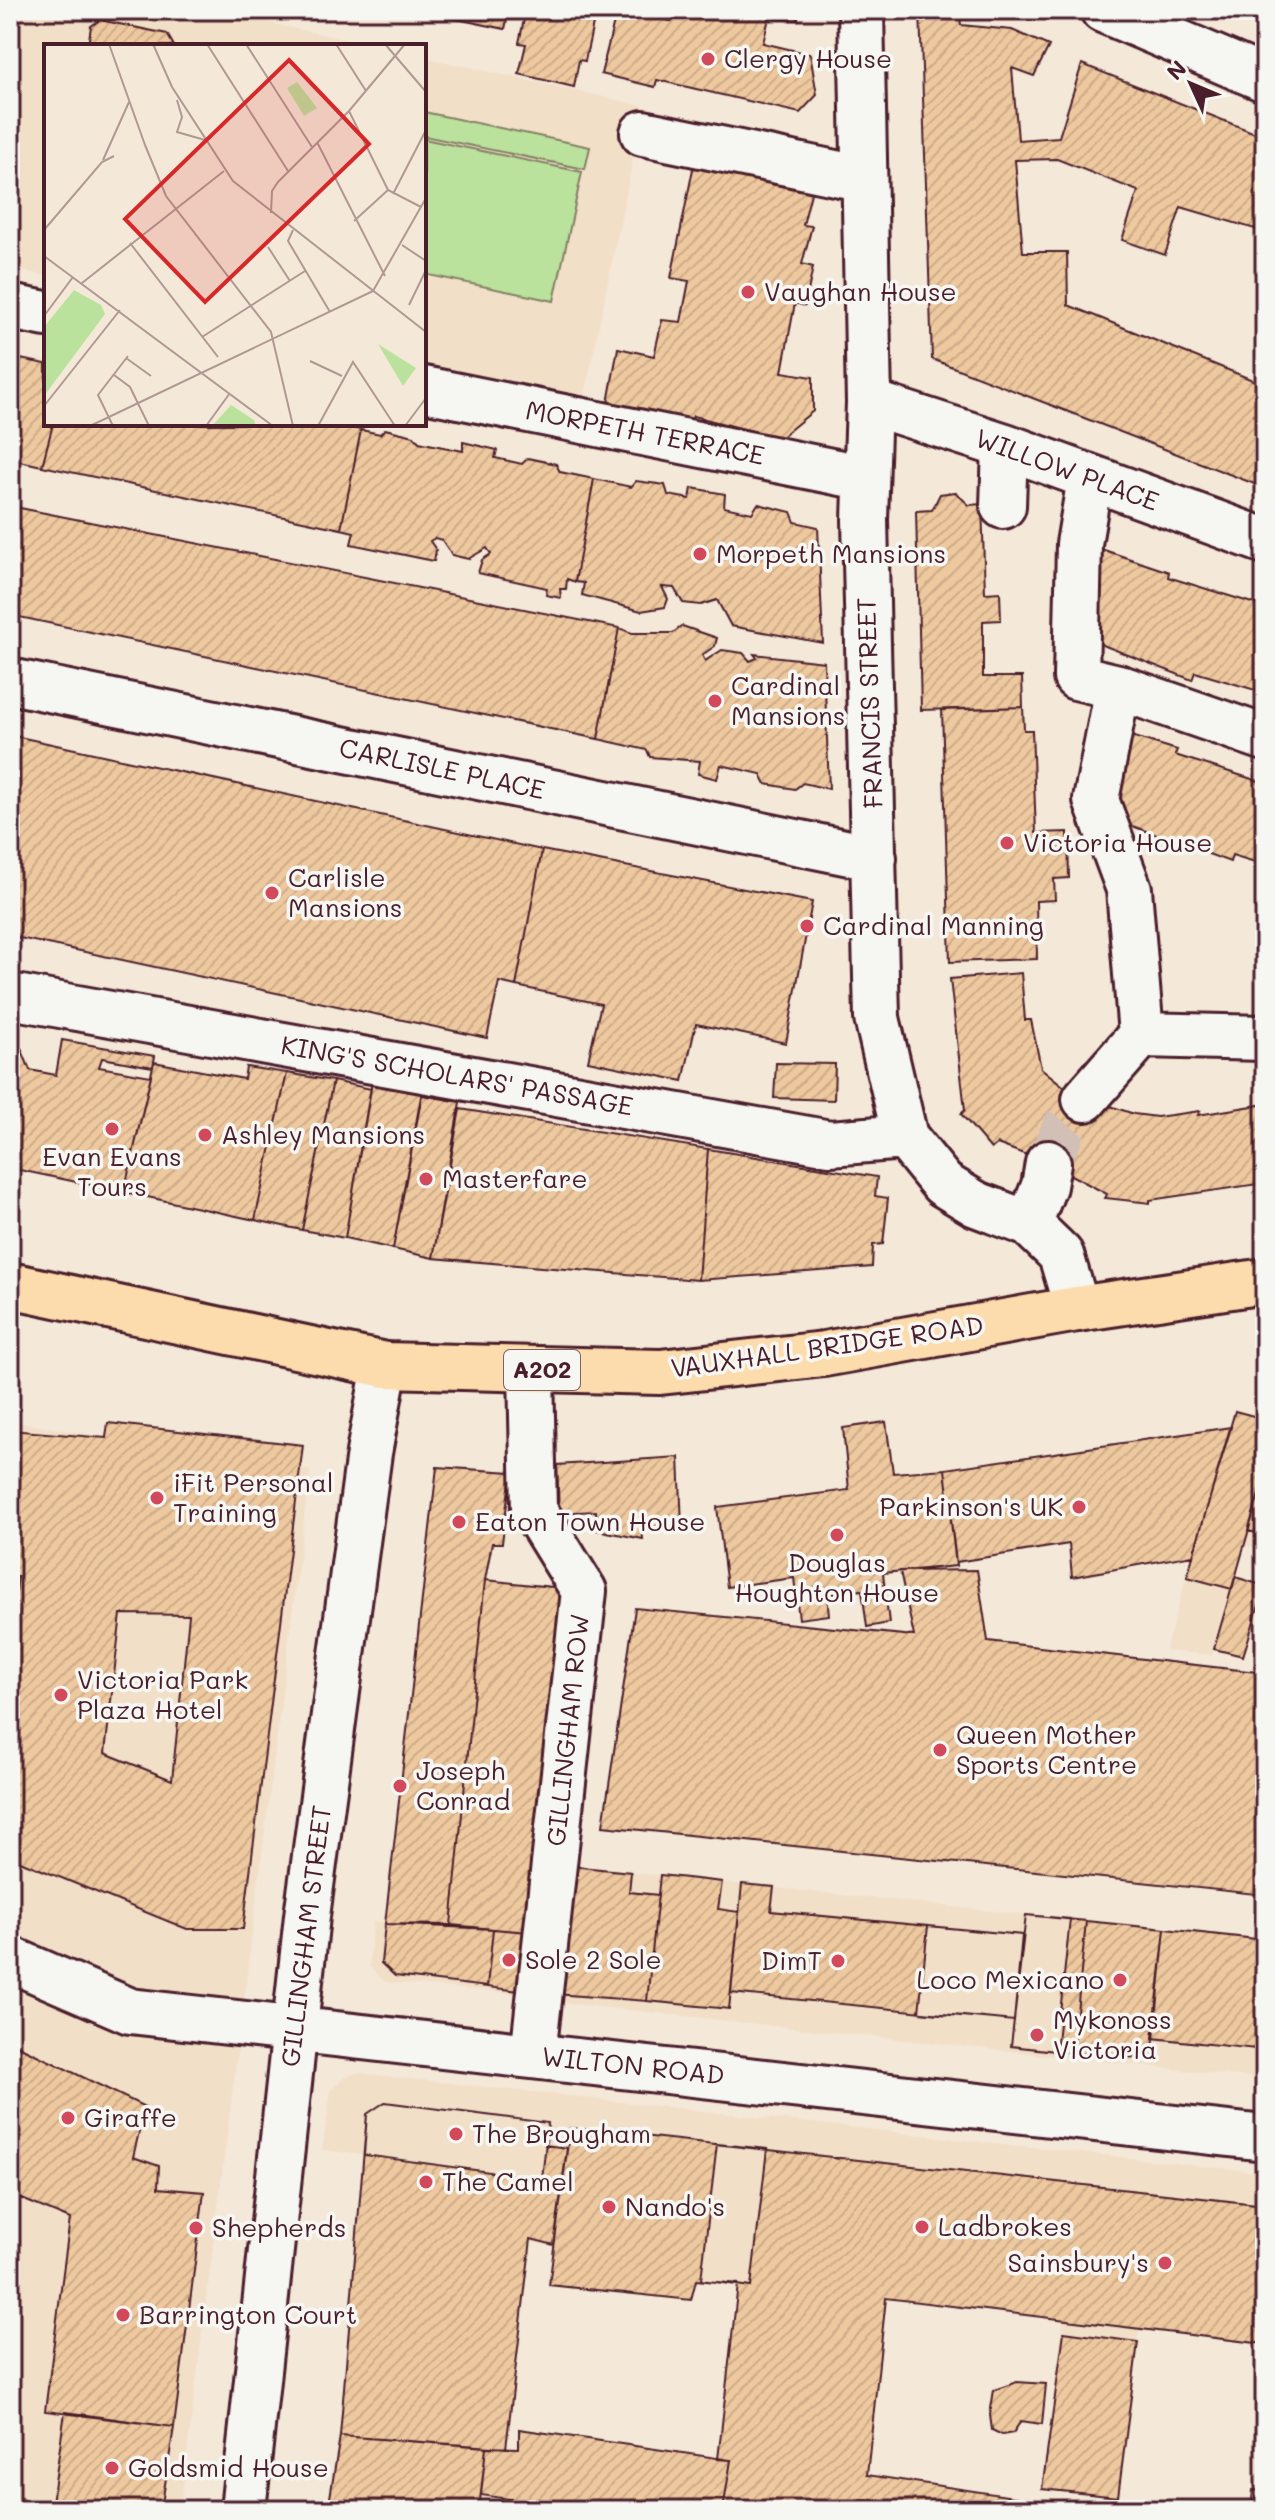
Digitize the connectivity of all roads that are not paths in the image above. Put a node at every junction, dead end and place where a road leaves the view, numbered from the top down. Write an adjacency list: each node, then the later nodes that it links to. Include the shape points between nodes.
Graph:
1 (861, 10): 5 (street, FRANCIS STREET)
2 (1103, 10): 3 (street)
3 (1265, 79)
4 (643, 133): 5 (street)
5 (864, 179): 9 (street, FRANCIS STREET)
6 (10, 307): 7 (street)
7 (44, 314)
8 (426, 389): 11 (street, MORPETH TERRACE)
9 (869, 402): 10 (street, WILLOW PLACE); 11 (street, FRANCIS STREET)
10 (1005, 446): 12 (street, WILLOW PLACE); 13 (street)
11 (866, 478): 18 (street, FRANCIS STREET)
12 (1090, 478): 14 (street, WILLOW PLACE); 16 (street, via 1079,544 1076,677)
13 (1003, 506)
14 (1265, 541)
15 (10, 681): 18 (street, CARLISLE PLACE)
16 (1118, 687): 17 (street); 20 (street, via 1096,800 1129,889)
17 (1265, 738)
18 (874, 858): 23 (street, FRANCIS STREET, via 877,1018)
19 (10, 996): 23 (street, KING'S SCHOLARS' PASSAGE, via 830,1143)
20 (1141, 1035): 21 (street); 22 (street)
21 (1265, 1038)
22 (1085, 1099)
23 (905, 1137): 25 (street, FRANCIS STREET, via 943,1184 976,1204)
24 (1048, 1163): 25 (street)
25 (1029, 1224): 28 (street, FRANCIS STREET, via 1061,1255)
26 (1265, 1281): 28 (highway, VAUXHALL BRIDGE ROAD / A202)
27 (10, 1285): 29 (highway, VAUXHALL BRIDGE ROAD / A202)
28 (1077, 1309): 30 (highway, VAUXHALL BRIDGE ROAD / A202, via 824,1354 660,1372)
29 (385, 1365): 30 (highway, VAUXHALL BRIDGE ROAD / A202); 32 (street, GILLINGHAM STREET)
30 (531, 1370): 33 (street, GILLINGHAM ROW, via 534,1510 584,1591)
31 (10, 1959): 32 (street, WILTON ROAD, via 130,2011)
32 (293, 2028): 33 (street, WILTON ROAD); 35 (street, GILLINGHAM STREET)
33 (533, 2055): 34 (street, WILTON ROAD)
34 (1265, 2138)
35 (243, 2510)

